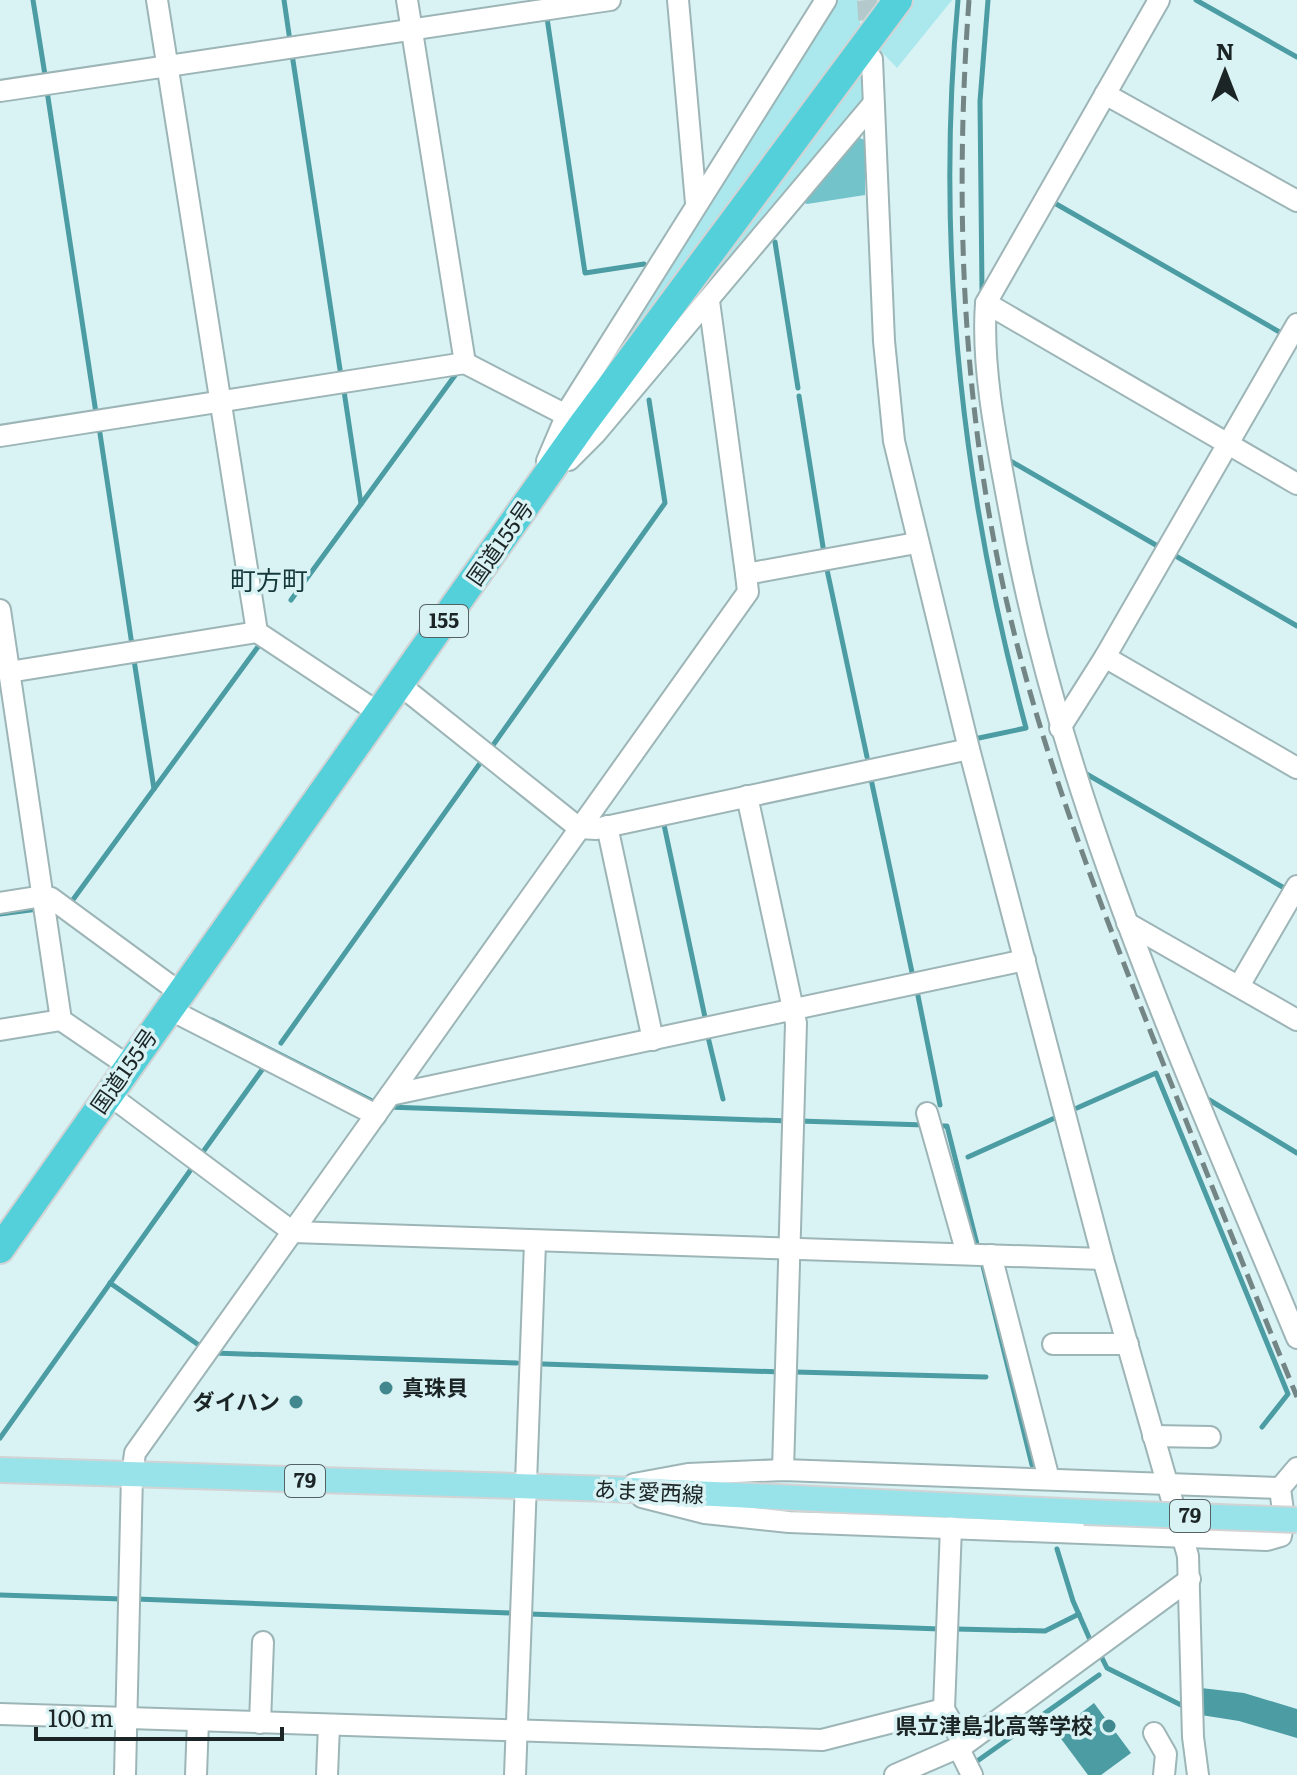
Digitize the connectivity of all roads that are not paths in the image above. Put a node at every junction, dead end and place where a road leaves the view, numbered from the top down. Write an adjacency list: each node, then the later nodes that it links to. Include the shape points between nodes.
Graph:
1 (157, 0): 10 (street)
2 (407, 0): 8 (street)
3 (610, 0): 8 (street)
4 (678, 0): 15 (street)
5 (826, 0): 15 (street)
6 (898, 0): 25 (highway, 国道155号 / 155)
7 (1159, 0): 12 (street)
8 (412, 31): 10 (street); 19 (street)
9 (872, 59): 13 (street)
10 (166, 66): 11 (street); 20 (street)
11 (0, 91)
12 (1105, 94): 14 (street); 17 (street)
13 (873, 104): 16 (street); 26 (street, via 887,376 894,441)
14 (1297, 201)
15 (696, 203): 21 (street)
16 (709, 301): 25 (street, via 595,434); 27 (street)
17 (986, 303): 23 (street); 34 (street, via 1002,469 1032,623)
18 (1297, 324): 23 (street)
19 (465, 363): 20 (street); 21 (street)
20 (220, 402): 22 (street); 29 (street)
21 (566, 415): 25 (street)
22 (0, 436)
23 (1228, 445): 24 (street); 30 (street)
24 (1297, 484)
25 (531, 497): 32 (highway, 国道155号 / 155)
26 (916, 543): 27 (street); 36 (street)
27 (746, 574): 40 (street, via 748,592)
28 (0, 610): 31 (street)
29 (257, 632): 31 (street); 33 (street)
30 (1105, 657): 34 (street); 37 (street)
31 (9, 672): 35 (street)
32 (400, 685): 33 (highway, 国道155号 / 155); 40 (street)
33 (379, 713): 47 (highway, 国道155号 / 155)
34 (1060, 728): 44 (street)
35 (10, 737): 42 (street)
36 (969, 749): 38 (street); 45 (street)
37 (1297, 768)
38 (747, 796): 39 (street); 48 (street)
39 (607, 826): 40 (street); 52 (street)
40 (579, 828): 55 (street)
41 (1297, 886): 46 (street)
42 (43, 896): 43 (street); 47 (street); 49 (street)
43 (0, 903)
44 (1127, 923): 46 (street); 64 (street)
45 (1025, 960): 48 (street); 63 (street)
46 (1239, 986): 50 (street)
47 (173, 1000): 53 (highway, 国道155号 / 155); 56 (street)
48 (795, 1010): 52 (street); 60 (street)
49 (61, 1020): 51 (street); 53 (street)
50 (1297, 1020)
51 (0, 1030)
52 (653, 1040): 55 (street)
53 (127, 1065): 54 (highway, 国道155号 / 155)
54 (108, 1094): 58 (street); 61 (highway, 国道155号 / 155)
55 (390, 1095): 56 (street)
56 (377, 1114): 58 (street)
57 (930, 1122): 62 (street)
58 (293, 1232): 59 (street); 72 (street, via 135,1453)
59 (535, 1243): 60 (street); 75 (street)
60 (792, 1248): 62 (street); 71 (street)
61 (0, 1249)
62 (978, 1255): 63 (street); 73 (street)
63 (1103, 1259): 66 (street)
64 (1296, 1331)
65 (1053, 1344): 66 (street)
66 (1128, 1344): 67 (street)
67 (1153, 1436): 68 (street); 74 (street)
68 (1210, 1437)
69 (1297, 1468): 76 (street)
70 (0, 1470): 72 (main road, あま愛西線 / 79)
71 (783, 1470): 73 (street); 77 (street, via 688,1474)
72 (132, 1475): 75 (main road, あま愛西線 / 79); 85 (street)
73 (1049, 1479): 74 (street)
74 (1168, 1486): 76 (street); 80 (street)
75 (525, 1488): 77 (main road, あま愛西線 / 79); 89 (street)
76 (1280, 1488): 80 (street, via 1281,1536)
77 (611, 1489): 78 (main road, あま愛西線 / 79, bridge); 79 (street, via 719,1515)
78 (1297, 1520)
79 (951, 1527): 80 (street); 83 (street)
80 (1181, 1537): 81 (street)
81 (1190, 1579): 91 (street); 99 (street)
82 (263, 1642): 87 (street)
83 (944, 1709): 89 (street, via 822,1740); 91 (street)
84 (0, 1714): 85 (street)
85 (127, 1719): 86 (street); 92 (street)
86 (198, 1721): 87 (street); 93 (street)
87 (260, 1723): 88 (street)
88 (329, 1725): 89 (street); 94 (street)
89 (517, 1731): 95 (street)
90 (1154, 1733): 98 (street, via 1166,1754)
91 (961, 1746): 96 (street); 97 (street)
92 (125, 1775)
93 (196, 1775)
94 (327, 1775)
95 (515, 1775)
96 (895, 1775)
97 (972, 1775)
98 (1164, 1775)
99 (1198, 1775)

